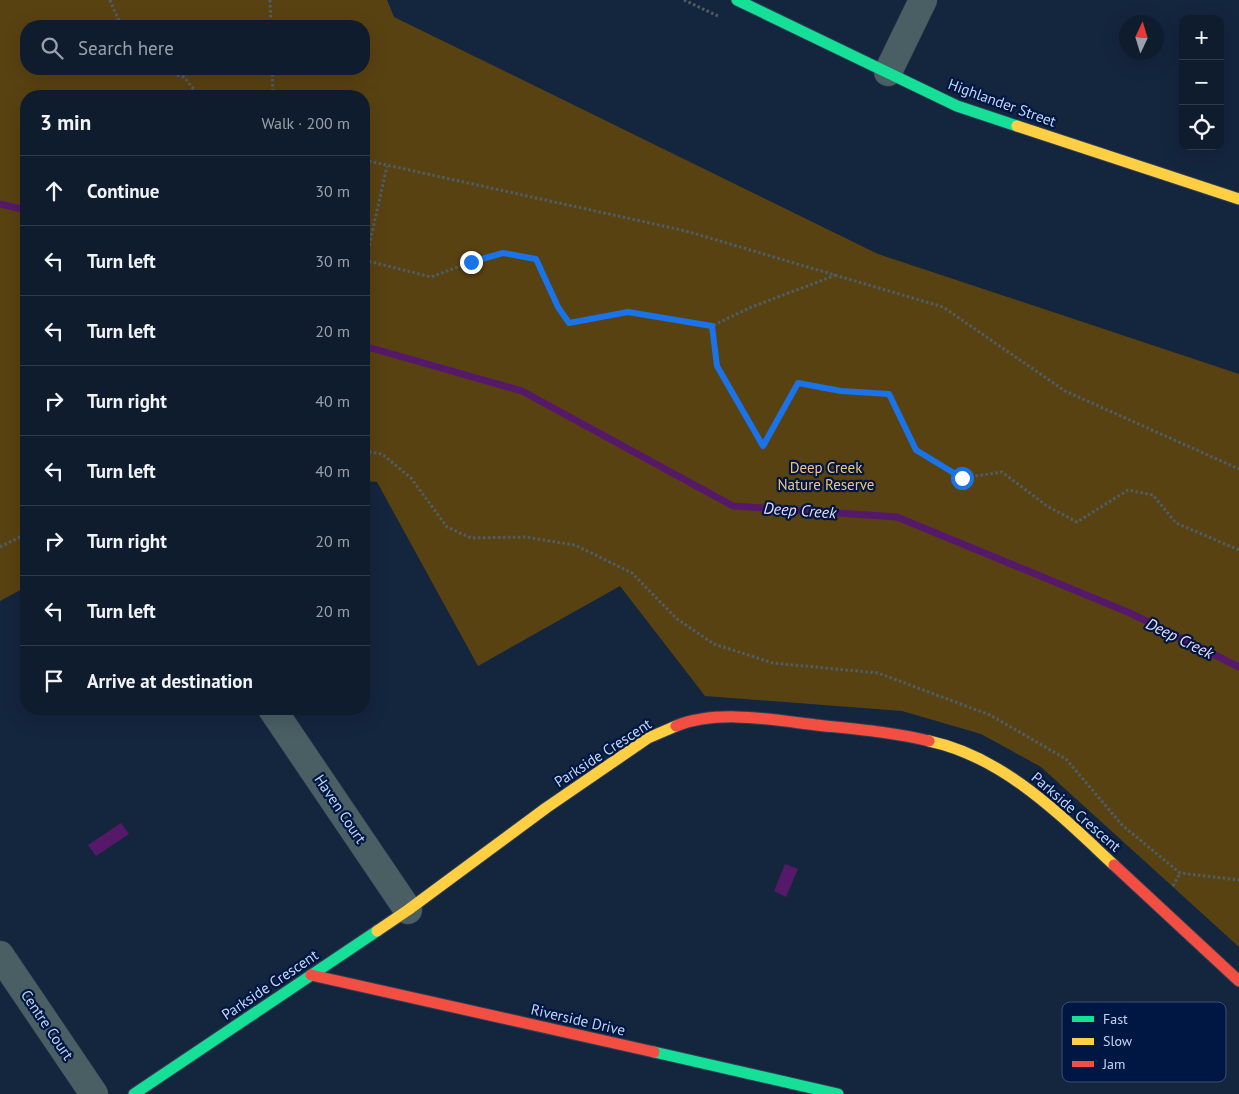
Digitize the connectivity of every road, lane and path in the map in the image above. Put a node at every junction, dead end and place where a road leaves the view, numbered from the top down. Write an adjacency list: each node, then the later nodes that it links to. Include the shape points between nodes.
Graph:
1 (110, 0): 5 (path)
2 (270, 0): 6 (path)
3 (737, 0): 7 (street, Highlander Street)
4 (923, 0): 7 (street)
5 (119, 20)
6 (271, 20)
7 (888, 72): 14 (street, Highlander Street, via 957,106)
8 (178, 75): 10 (path, via 184,77)
9 (272, 75): 11 (path)
10 (194, 90)
11 (273, 90)
12 (370, 162): 13 (path)
13 (387, 166): 15 (path); 17 (path, via 686,231)
14 (1239, 199)
15 (370, 239)
16 (370, 261): 18 (path, via 431,277 503,253 536,259 569,323 628,312)
17 (836, 275): 18 (path, via 749,308); 20 (path, via 943,307 1065,391)
18 (712, 326): 23 (path, via 717,366 763,446 798,383 841,391 889,394 916,450 962,478 1002,472 1047,506 1077,522 1128,490 1153,494 1176,523)
19 (370, 452): 25 (path, via 382,454 411,478 447,527 470,538 525,537 575,545 632,573 677,619 714,644 773,663 878,673 990,715 1066,759 1122,825 1180,873)
20 (1239, 469)
21 (20, 537): 22 (path)
22 (0, 547)
23 (1239, 550)
24 (276, 715): 26 (street, Haven Court)
25 (1239, 880)
26 (408, 910): 28 (street, Parkside Crescent); 29 (street, Parkside Crescent, via 546,808 648,738 688,721 752,718 900,734 940,743 977,758 1016,780 1055,810)
27 (0, 955): 30 (street, Centre Court)
28 (311, 975): 31 (street, Parkside Crescent); 32 (street, Riverside Drive)
29 (1239, 981)
30 (94, 1094)
31 (134, 1094)
32 (838, 1094)

